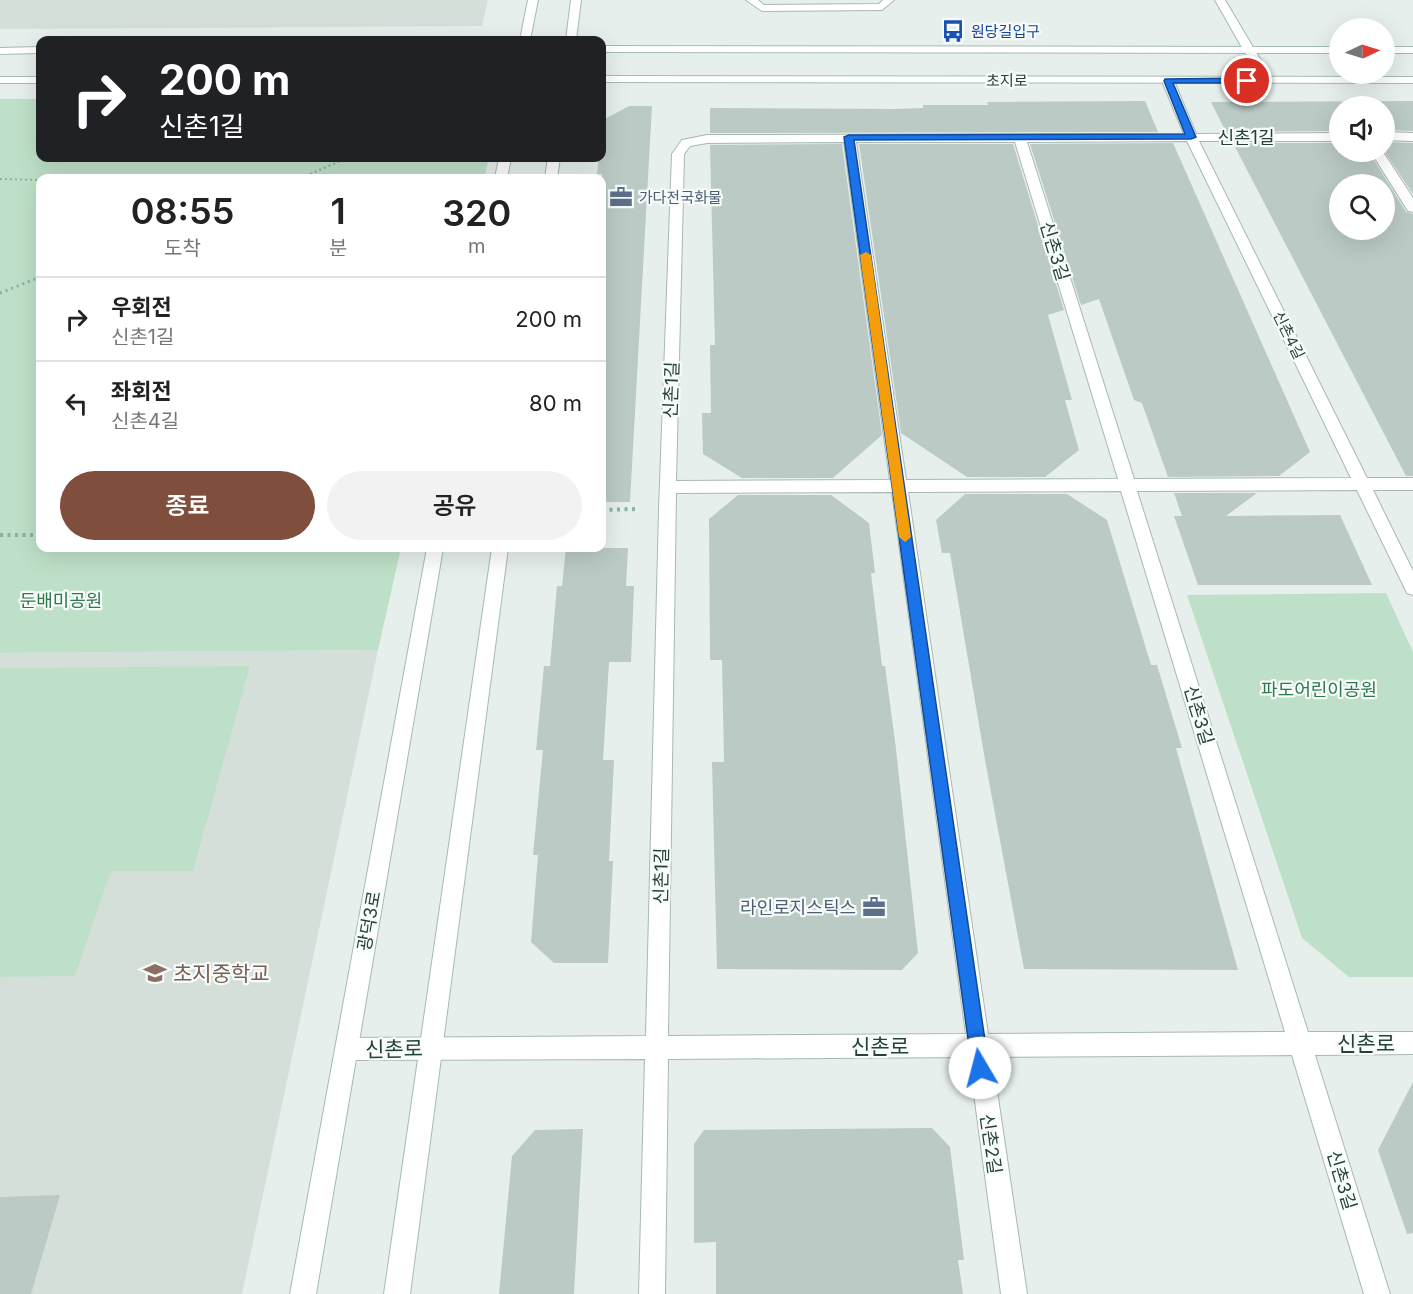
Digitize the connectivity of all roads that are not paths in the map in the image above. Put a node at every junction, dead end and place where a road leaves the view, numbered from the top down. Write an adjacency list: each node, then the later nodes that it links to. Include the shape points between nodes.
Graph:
1 (533, 0): 6 (street)
2 (576, 0): 7 (street)
3 (751, 0): 4 (street, via 762,8 882,7)
4 (889, 0)
5 (1220, 0): 10 (street)
6 (526, 36)
7 (572, 36)
8 (606, 48): 10 (street, 초지로)
9 (36, 50): 14 (street)
10 (1249, 50): 11 (street, 초지로); 19 (street)
11 (1329, 50)
12 (1395, 50): 13 (street)
13 (1413, 50)
14 (0, 51)
15 (606, 79): 18 (street, 초지로)
16 (0, 80): 17 (street)
17 (36, 80)
18 (1168, 81): 19 (street, 초지로); 26 (street, 신촌4길)
19 (1267, 81): 20 (street, 초지로)
20 (1413, 81)
21 (1329, 136): 26 (street, 신촌1길)
22 (1395, 136): 23 (street)
23 (1413, 136)
24 (849, 137): 25 (street, 신촌1길); 32 (street, 신촌2길); 33 (street, 신촌1길, via 707,139 686,143 678,154)
25 (1020, 137): 26 (street, 신촌1길); 31 (street, 신촌3길)
26 (1191, 137): 29 (street, 신촌4길)
27 (1383, 162): 28 (street)
28 (1413, 208)
29 (1363, 484): 30 (street); 31 (street); 36 (street, 신촌4길)
30 (1413, 484)
31 (1128, 486): 32 (street); 38 (street, 신촌3길)
32 (898, 487): 33 (street); 39 (street, 신촌2길)
33 (668, 488): 40 (street, 신촌1길)
34 (434, 552): 42 (street, 광덕3로)
35 (499, 552): 41 (street)
36 (1413, 588)
37 (1413, 1042): 38 (street, 신촌로)
38 (1300, 1043): 39 (street, 신촌로); 47 (street, 신촌3길)
39 (977, 1046): 40 (street, 신촌로); 46 (street, 신촌2길)
40 (657, 1047): 41 (street, 신촌로); 45 (street, 신촌1길)
41 (432, 1048): 42 (street, 신촌로); 44 (street)
42 (346, 1049): 43 (street, 광덕3로)
43 (303, 1294)
44 (397, 1294)
45 (652, 1294)
46 (1014, 1294)
47 (1377, 1294)

